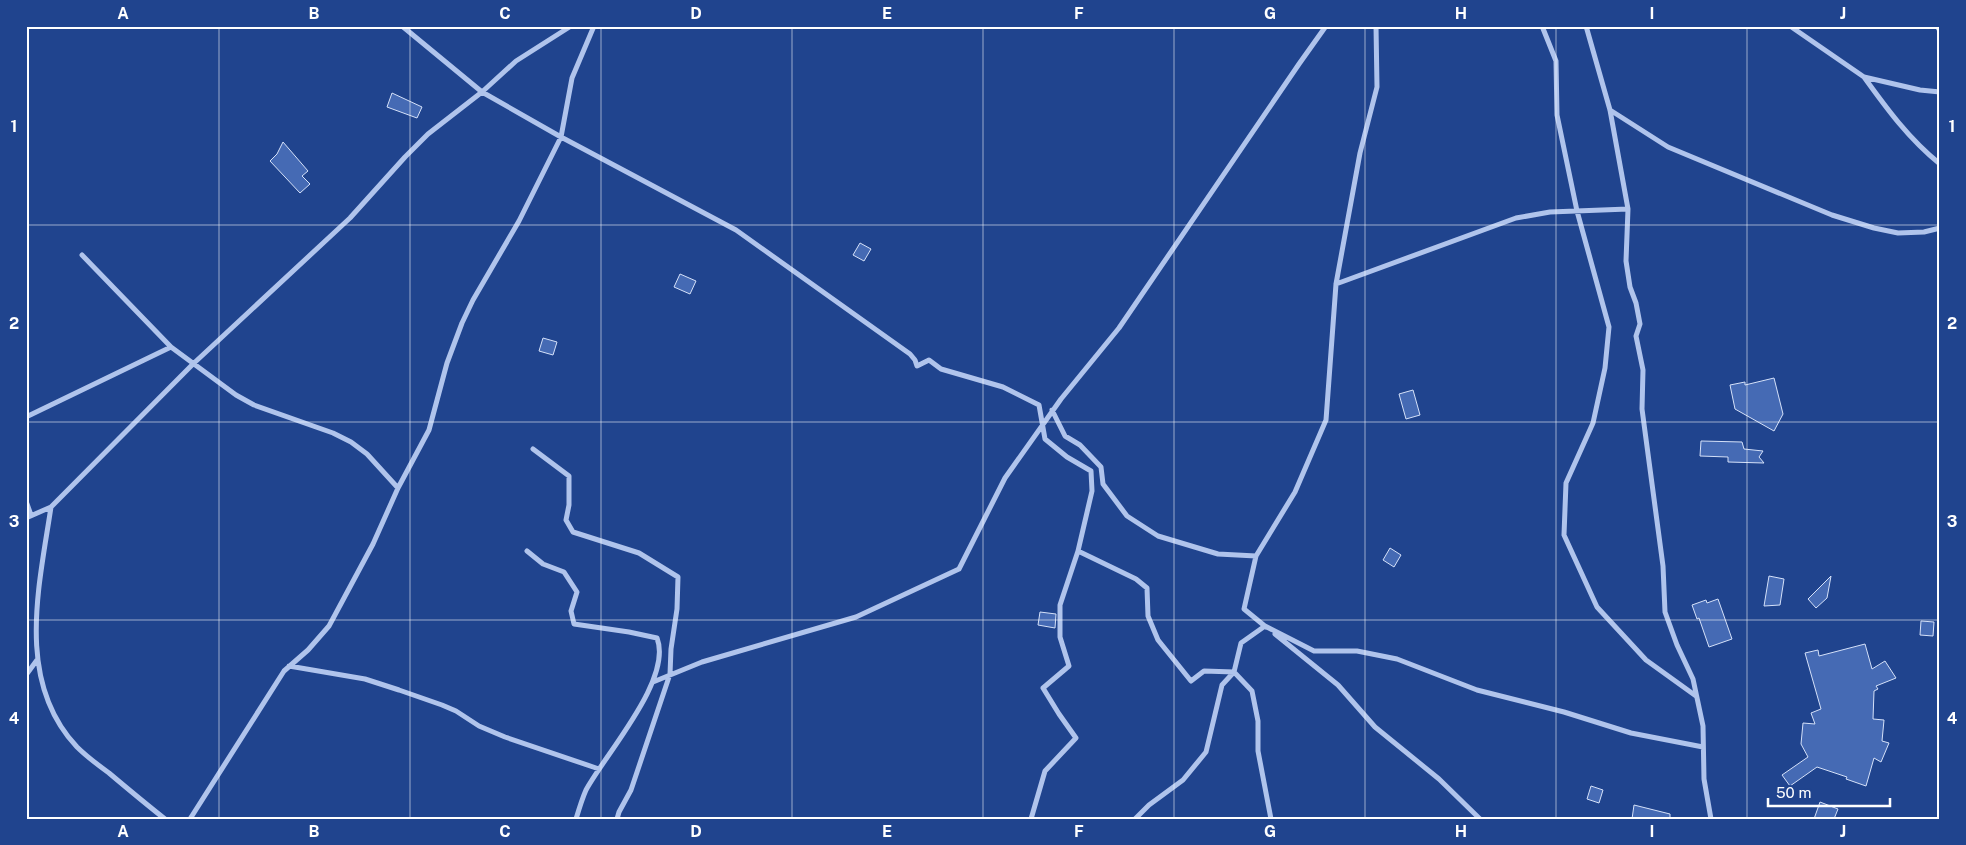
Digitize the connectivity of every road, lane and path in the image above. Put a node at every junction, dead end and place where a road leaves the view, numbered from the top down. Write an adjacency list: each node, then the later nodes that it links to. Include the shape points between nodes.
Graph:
1 (402, 26): 12 (street)
2 (571, 26): 12 (street, via 516,61)
3 (594, 26): 15 (street, via 572,78)
4 (1326, 26): 24 (street, via 1118,328)
5 (1376, 26): 21 (street, via 1377,87 1360,153)
6 (1542, 26): 18 (street, via 1556,61 1557,115)
7 (1586, 26): 14 (street)
8 (1790, 26): 11 (street)
9 (1937, 26): 10 (street)
10 (1940, 31)
11 (1864, 78): 13 (street); 16 (street, via 1894,120)
12 (482, 92): 15 (street); 23 (street, via 428,134 350,218)
13 (1940, 92)
14 (1610, 110): 17 (street); 19 (street, via 1668,147 1832,215 1898,233)
15 (561, 137): 26 (street, via 736,230 910,354 917,366 929,360 941,369 1003,387 1040,405); 28 (street, via 462,323 447,363 430,430)
16 (1940, 164)
17 (1628, 209): 18 (street); 42 (street, via 1626,261 1640,324 1636,336 1643,370 1642,409 1663,566 1665,612)
18 (1576, 211): 21 (street, via 1516,218); 42 (street, via 1609,327 1605,368 1593,423 1566,483 1564,536 1597,607 1646,660)
19 (1940, 228)
20 (82, 255): 22 (street)
21 (1336, 284): 34 (street, via 1326,420 1295,492)
22 (171, 346): 23 (street); 25 (street)
23 (193, 364): 28 (street, via 254,405 351,442 367,454); 30 (street)
24 (1052, 410): 26 (street); 34 (street, via 1065,436 1080,445 1101,467 1103,484 1127,516 1158,536 1218,554)
25 (26, 417)
26 (1043, 422): 32 (street, via 1045,440 1067,458 1091,471 1092,491); 39 (street, via 1005,478 959,569 856,616)
27 (533, 449): 39 (street, via 569,476 566,520 573,532 639,553 678,577)
28 (398, 488): 37 (street, via 373,544 329,626)
29 (26, 501): 31 (street)
30 (51, 507): 31 (street); 36 (street, via 37,604)
31 (29, 517)
32 (1078, 550): 38 (street, via 1136,579 1147,588 1148,616 1158,640 1191,681 1204,671); 49 (street, via 1060,605 1060,637 1069,666 1043,688 1076,738 1045,771)
33 (527, 552): 41 (street, via 543,564 564,572 576,592 571,611 574,624 657,638 659,662)
34 (1256, 556): 35 (street, via 1244,609)
35 (1265, 626): 38 (street, via 1241,643); 43 (street, via 1314,651 1357,651 1397,659 1477,690 1631,733); 52 (street, via 1338,685 1375,727 1439,779)
36 (37, 660): 40 (street); 45 (street, via 47,699 73,742)
37 (290, 666): 44 (street, via 365,679 399,690 456,711 505,737); 46 (street)
38 (1234, 672): 50 (street, via 1222,685 1206,752 1183,780); 51 (street, via 1252,690 1258,721 1258,751)
39 (670, 674): 41 (street); 48 (street, via 631,790)
40 (26, 675)
41 (653, 682): 44 (street)
42 (1697, 696): 43 (street)
43 (1703, 747): 53 (street)
44 (600, 769): 47 (street, via 586,791)
45 (165, 819)
46 (190, 819)
47 (576, 819)
48 (617, 819)
49 (1031, 819)
50 (1135, 819)
51 (1271, 819)
52 (1480, 819)
53 (1710, 819)

